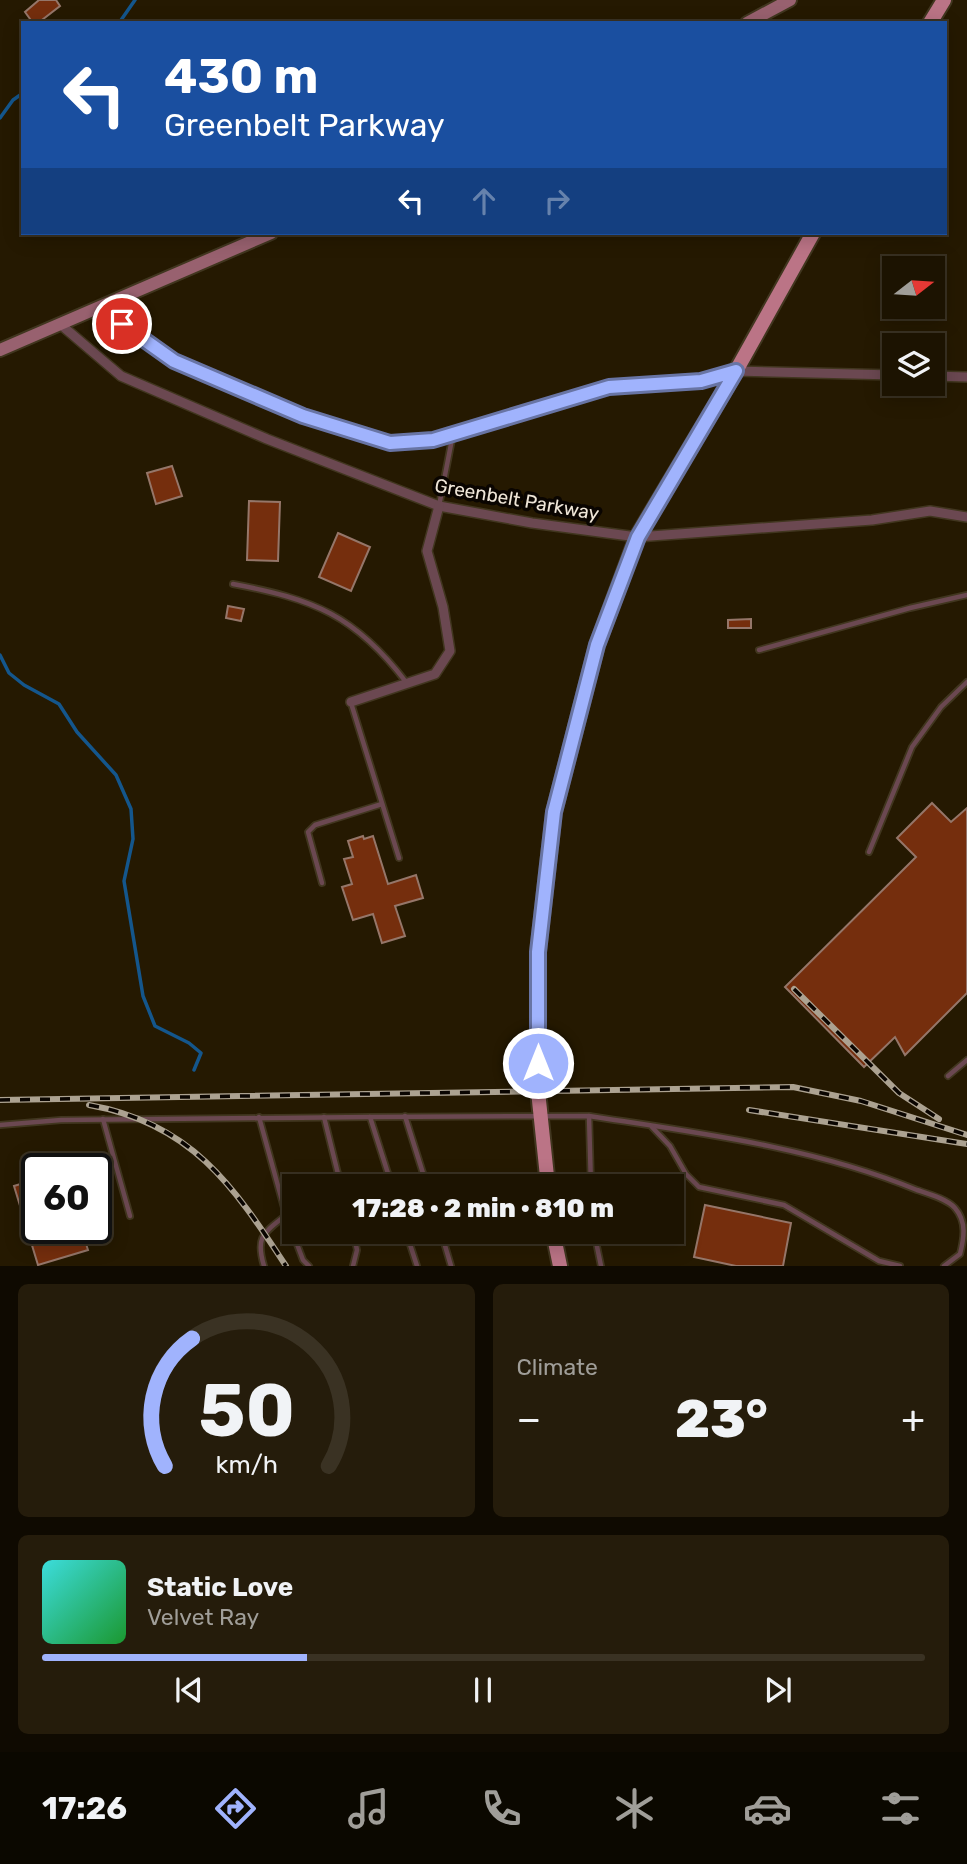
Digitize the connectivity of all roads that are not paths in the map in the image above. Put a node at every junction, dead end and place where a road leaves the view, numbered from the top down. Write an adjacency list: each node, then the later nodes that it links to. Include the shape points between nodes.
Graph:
1 (790, 0): 4 (main road)
2 (944, 0): 3 (main road)
3 (933, 12)
4 (751, 21)
5 (266, 235): 7 (main road)
6 (812, 235): 10 (main road)
7 (111, 303): 8 (main road); 14 (street, via 122,324 174,361 303,416 390,443 433,440)
8 (60, 324): 9 (main road); 15 (street, Greenbelt Parkway, via 121,376)
9 (0, 350)
10 (736, 371): 11 (street); 14 (street, via 701,381 609,387); 17 (main road)
11 (882, 375)
12 (945, 376): 13 (street)
13 (967, 377)
14 (454, 433): 15 (lane)
15 (439, 506): 17 (street, Greenbelt Parkway); 22 (street, via 427,551 450,651 435,674)
16 (967, 517): 17 (street, Greenbelt Parkway, via 930,511 872,520)
17 (638, 537): 31 (main road, via 597,645 554,812 538,952)
18 (233, 584): 22 (lane, via 302,599 339,616 384,654)
19 (967, 595): 20 (lane)
20 (760, 650)
21 (967, 682): 25 (lane, via 940,707 912,747)
22 (406, 683): 23 (street)
23 (351, 702): 24 (lane)
24 (382, 804): 26 (lane); 27 (lane, via 315,825 308,832)
25 (869, 852)
26 (399, 858)
27 (322, 883)
28 (967, 1060): 29 (lane)
29 (948, 1076)
30 (405, 1116): 31 (lane); 35 (lane); 41 (lane)
31 (540, 1116): 32 (lane); 42 (main road)
32 (589, 1116): 38 (lane); 43 (lane)
33 (258, 1117): 34 (lane); 36 (lane); 44 (lane)
34 (324, 1117): 35 (lane); 39 (lane)
35 (370, 1117): 40 (lane)
36 (103, 1119): 37 (lane); 45 (lane)
37 (0, 1125)
38 (652, 1126): 60 (lane, via 699,1187 784,1205 879,1261); 61 (lane, via 735,1139 879,1174 943,1200 956,1209 965,1230 960,1254)
39 (338, 1174)
40 (388, 1174)
41 (423, 1174)
42 (547, 1174)
43 (591, 1174)
44 (282, 1201)
45 (130, 1216)
46 (282, 1218): 53 (lane, via 260,1241)
47 (297, 1244): 54 (lane)
48 (355, 1244): 55 (lane)
49 (410, 1244): 56 (lane)
50 (445, 1244): 57 (lane)
51 (556, 1244): 58 (main road)
52 (597, 1244): 59 (lane)
53 (264, 1265)
54 (309, 1265)
55 (353, 1265)
56 (417, 1265)
57 (451, 1265)
58 (559, 1265)
59 (601, 1265)
60 (900, 1265)
61 (944, 1265)

